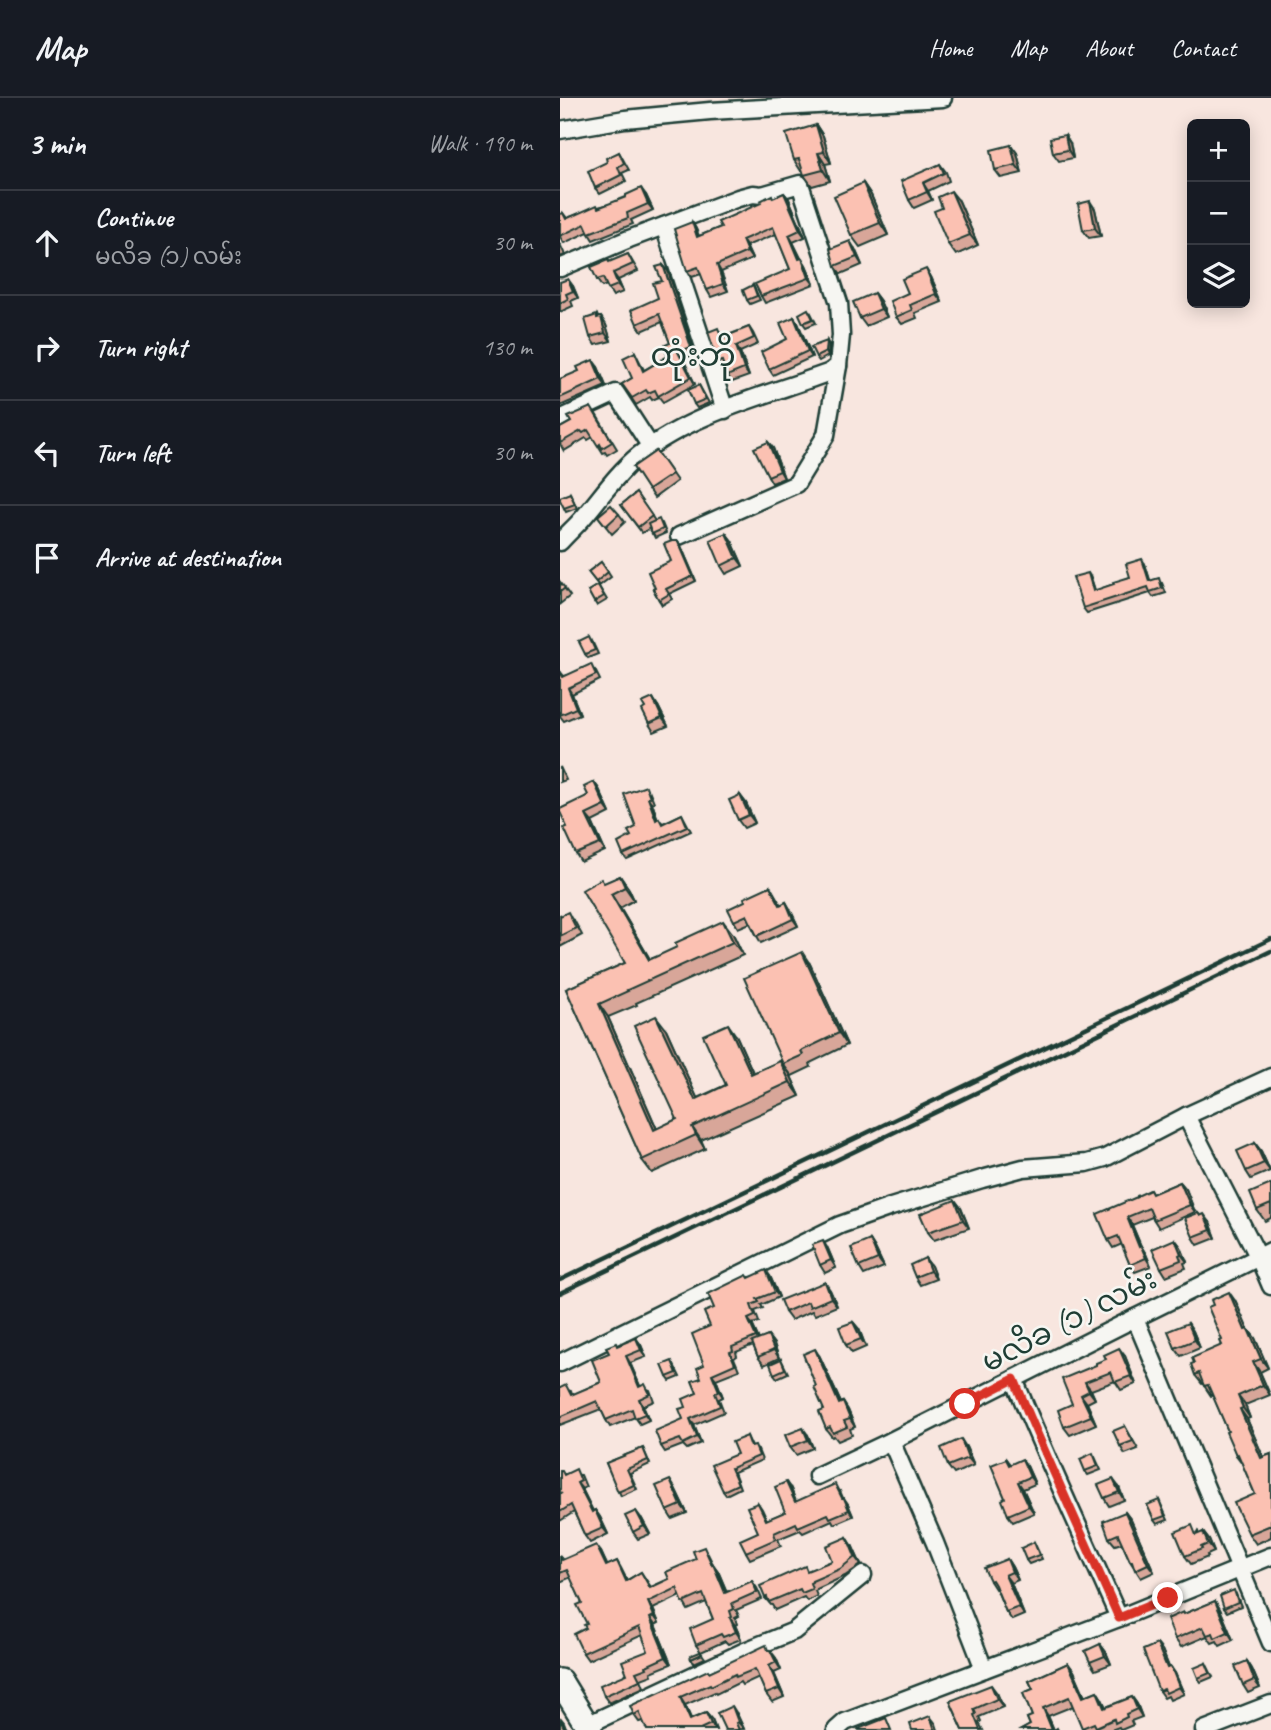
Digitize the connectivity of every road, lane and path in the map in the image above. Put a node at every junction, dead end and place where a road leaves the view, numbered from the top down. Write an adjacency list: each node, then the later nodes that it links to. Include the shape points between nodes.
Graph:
1 (943, 98): 2 (street, via 710,111)
2 (560, 130)
3 (664, 226): 4 (street); 5 (street, via 738,198 800,184 839,303); 6 (street)
4 (560, 268)
5 (838, 366): 6 (street); 9 (street, via 826,435 796,484)
6 (725, 410): 8 (street)
7 (560, 419): 8 (street, via 616,393)
8 (651, 447): 10 (street, via 626,468)
9 (680, 536)
10 (560, 542)
11 (1271, 1077): 12 (street)
12 (1186, 1116): 13 (street); 16 (street, via 1105,1158 1023,1168 841,1225)
13 (1265, 1254): 14 (street); 15 (street, မလိခ (၁) လမ်း)
14 (1271, 1286)
15 (1135, 1318): 17 (street, မလိခ (၁) လမ်း); 21 (street)
16 (560, 1363)
17 (1014, 1379): 18 (street, မလိခ (၁) လမ်း); 23 (street)
18 (891, 1441): 19 (street, မလိခ (၁) လမ်း); 25 (street)
19 (817, 1476)
20 (1271, 1556): 21 (street)
21 (1241, 1568): 23 (street); 24 (street)
22 (863, 1575): 28 (street, via 794,1631)
23 (1119, 1618): 25 (street)
24 (1271, 1643)
25 (984, 1669): 29 (street)
26 (560, 1681): 28 (street)
27 (1271, 1704): 30 (street)
28 (589, 1727)
29 (836, 1730)
30 (1204, 1730)

